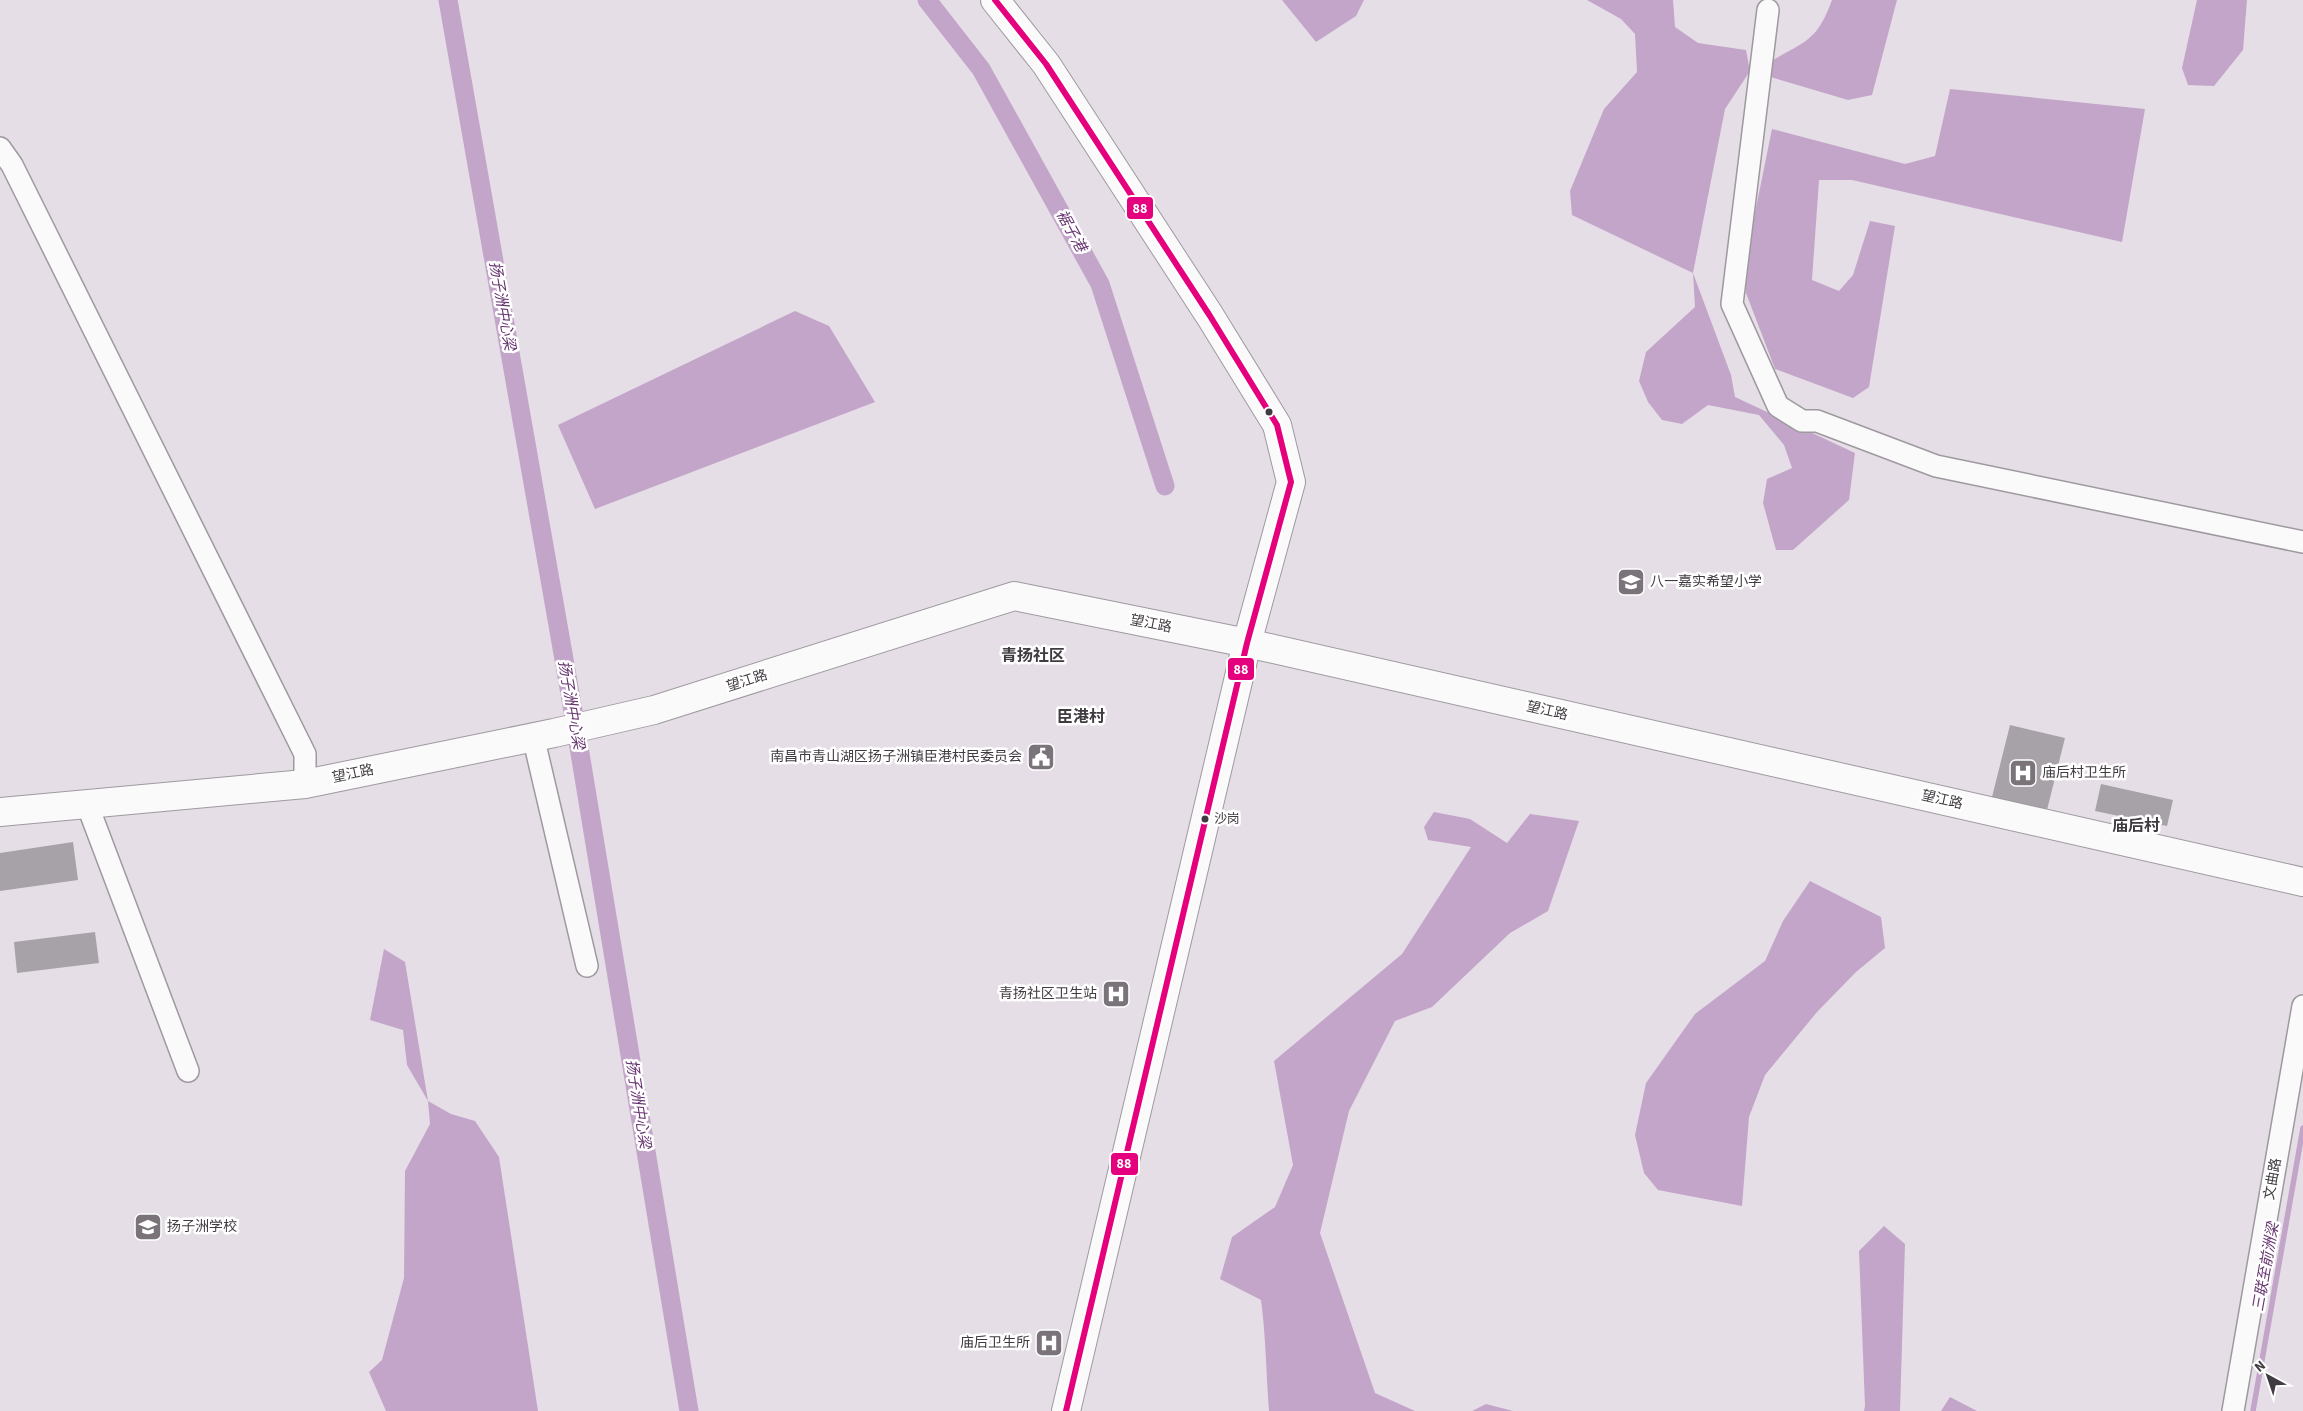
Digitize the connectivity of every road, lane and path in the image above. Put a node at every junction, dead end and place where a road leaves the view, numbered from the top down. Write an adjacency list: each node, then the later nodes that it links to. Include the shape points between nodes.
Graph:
1 (995, 0): 5 (street, via 1046,64 1277,425 1291,482)
2 (1768, 10): 4 (street, via 1732,304 1778,406 1802,422 1817,422 1936,466)
3 (0, 148): 7 (street, via 12,165 305,754)
4 (2303, 542)
5 (1247, 643): 6 (street, 望江路, via 1014,596 654,710); 10 (street, 望江路); 14 (street)
6 (544, 735): 7 (street, 望江路); 11 (street)
7 (304, 784): 8 (street, 望江路)
8 (88, 804): 9 (street, 望江路); 13 (street)
9 (0, 812)
10 (2303, 882)
11 (587, 966)
12 (2303, 1006): 15 (street, 文曲路)
13 (188, 1071)
14 (1066, 1411)
15 (2233, 1411)

